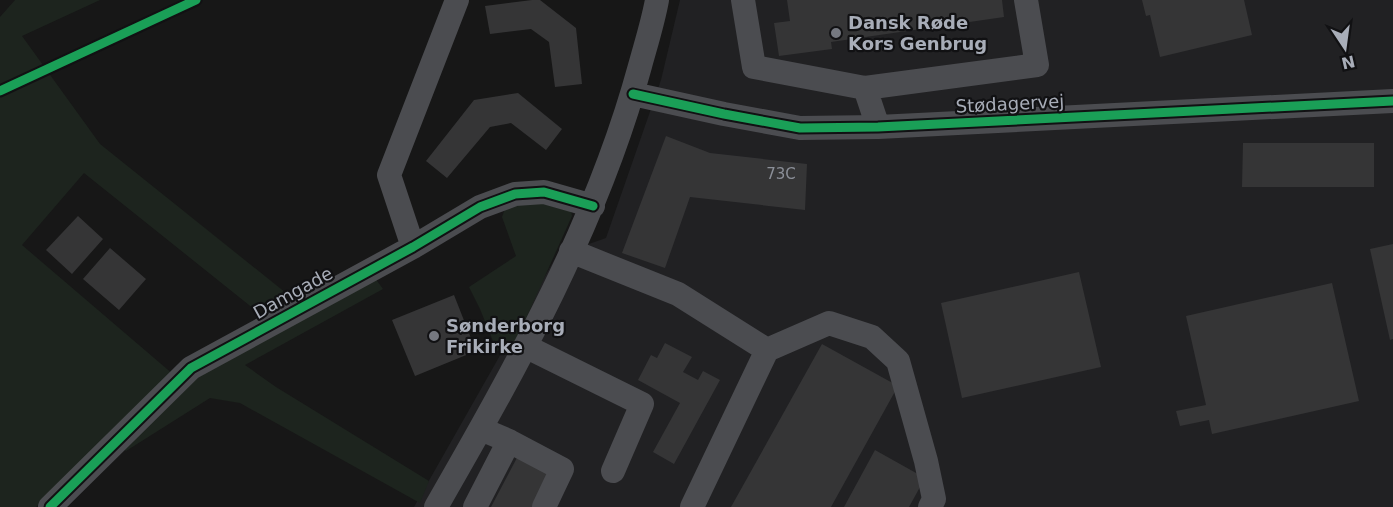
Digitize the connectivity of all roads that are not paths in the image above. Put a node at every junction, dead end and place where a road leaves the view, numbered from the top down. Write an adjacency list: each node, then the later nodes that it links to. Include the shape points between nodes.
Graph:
1 (457, 0): 10 (street, via 389,175)
2 (657, 0): 6 (street)
3 (743, 0): 5 (street, via 754,67)
4 (1026, 0): 5 (street, via 1036,65)
5 (865, 88): 8 (street)
6 (633, 94): 8 (street, Stødagervej, via 800,128); 9 (street)
7 (1393, 101): 8 (street, Stødagervej)
8 (878, 127)
9 (593, 206): 10 (street, Damgade, via 544,192 515,194 480,207); 11 (street)
10 (413, 247): 17 (street, Damgade, via 190,368)
11 (571, 251): 12 (street); 13 (street, via 678,294)
12 (527, 347): 14 (street); 16 (street, via 642,404)
13 (767, 350): 21 (street); 22 (street, via 829,323 872,337 898,361 926,460 934,499)
14 (481, 429): 15 (street); 18 (street)
15 (509, 441): 19 (street); 20 (street, via 562,469)
16 (613, 471)
17 (50, 507)
18 (436, 507)
19 (474, 507)
20 (544, 507)
21 (692, 507)
22 (930, 507)

